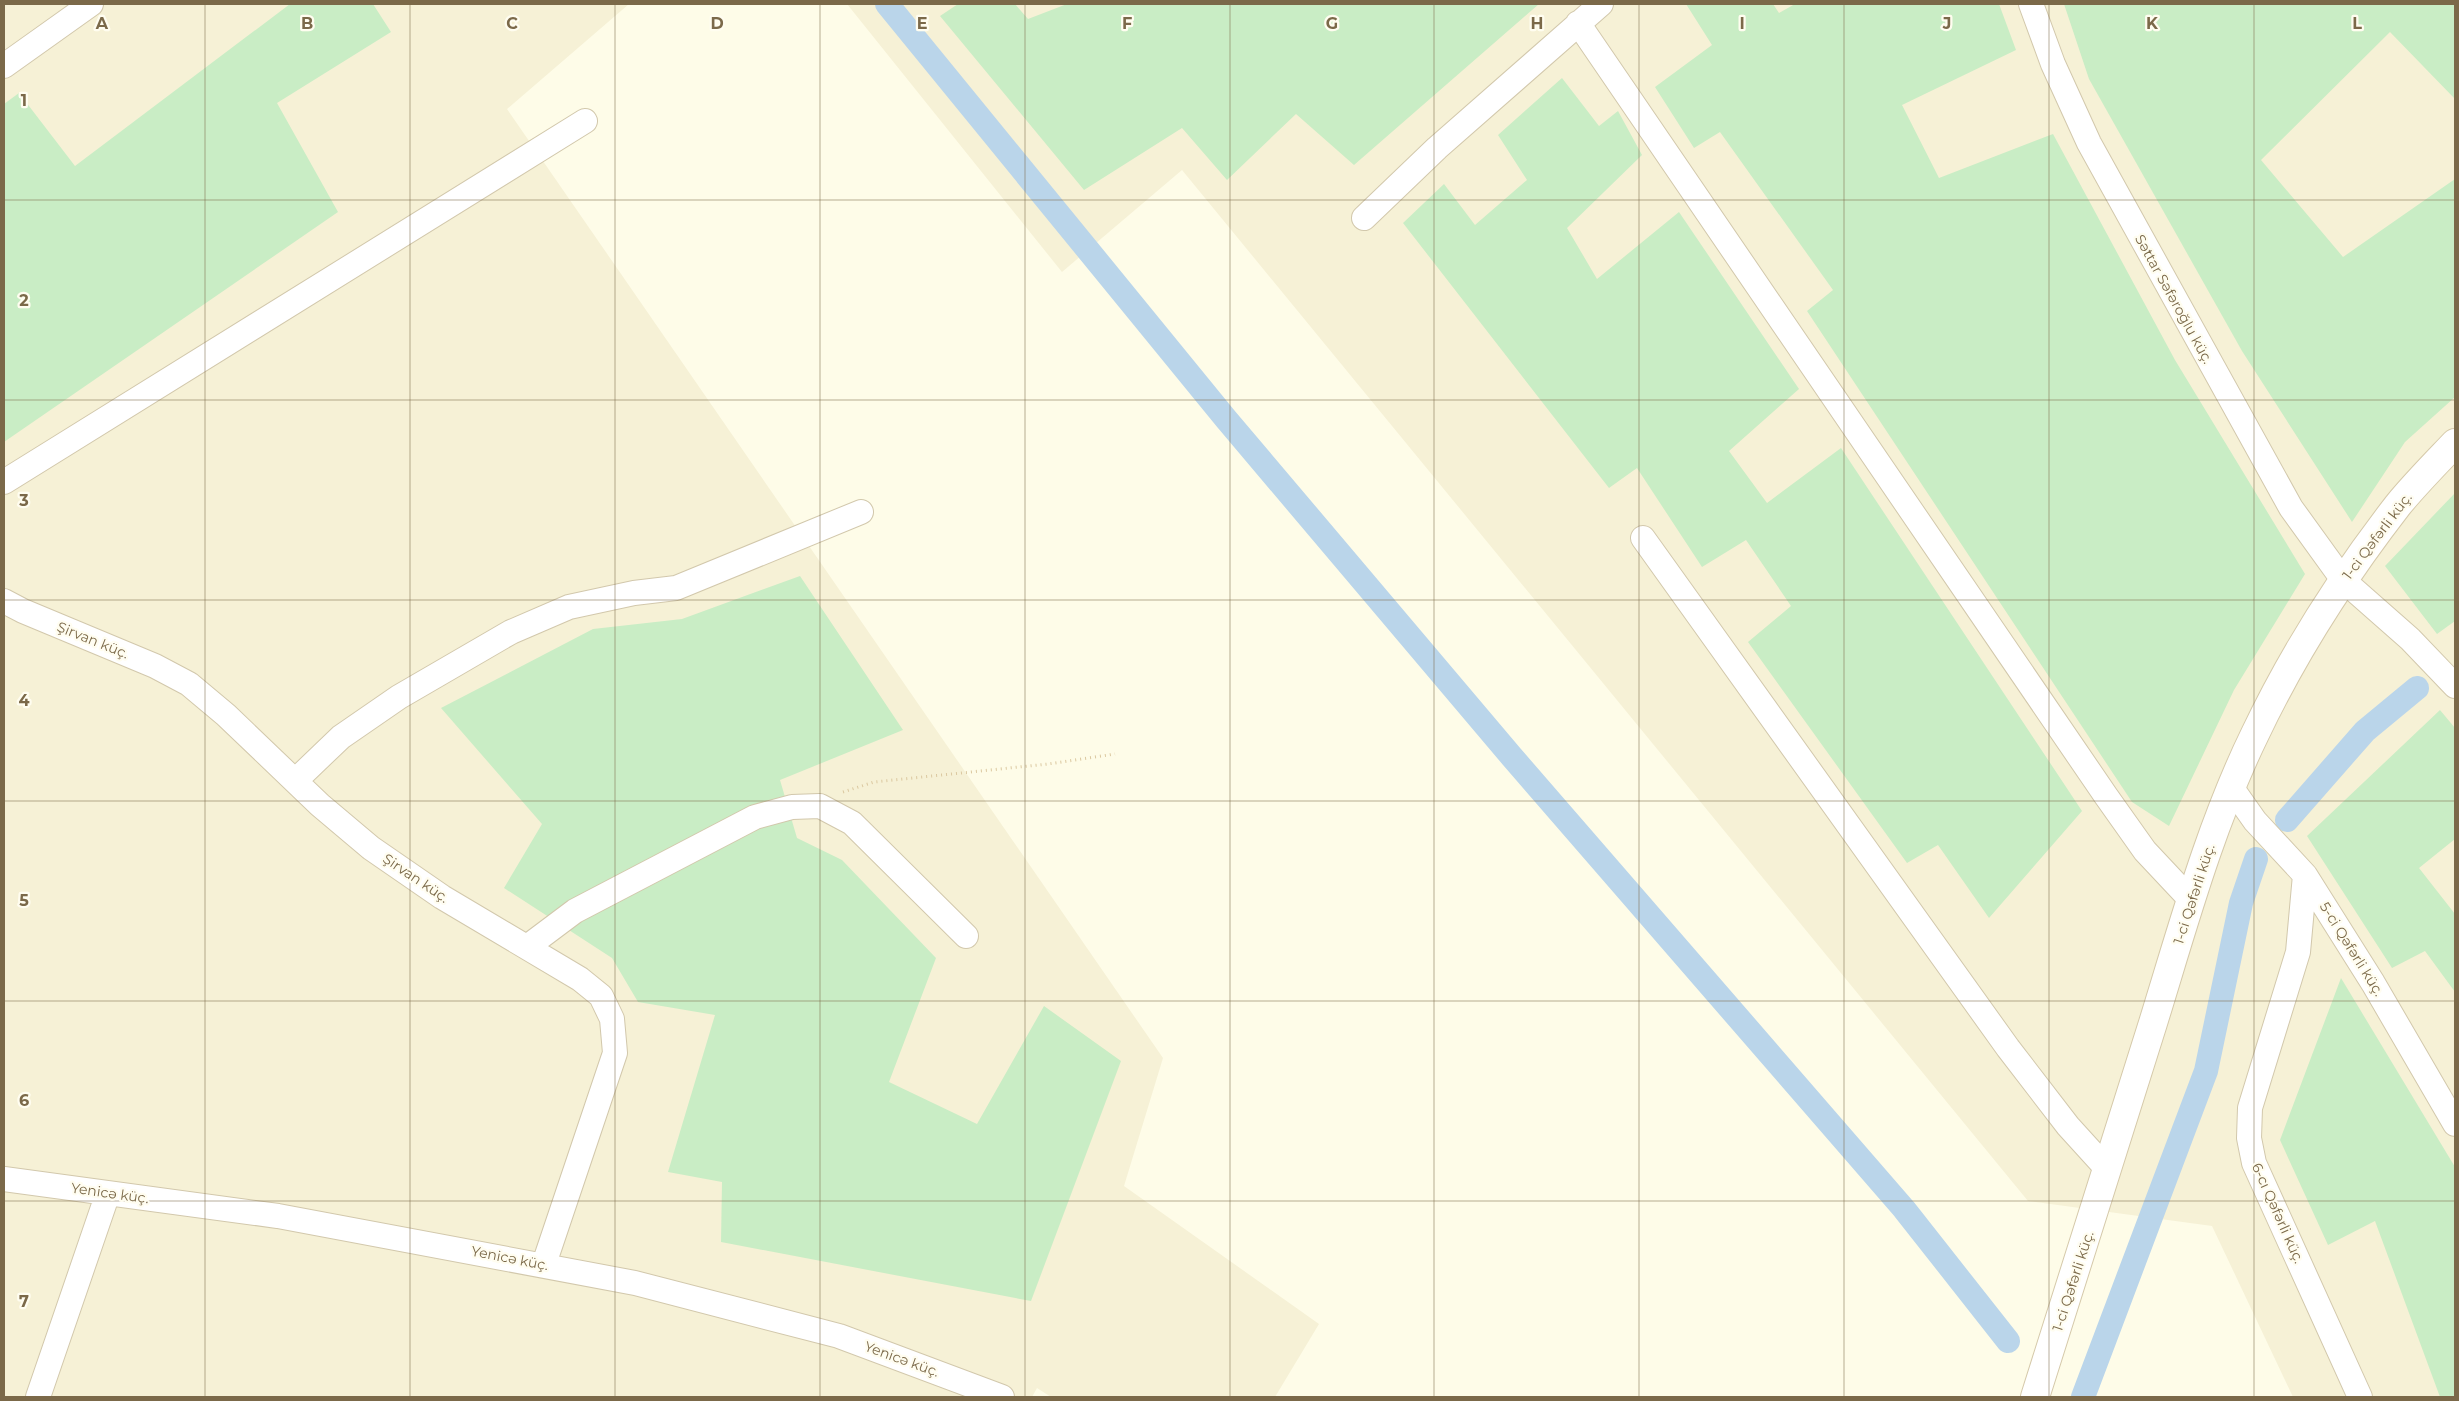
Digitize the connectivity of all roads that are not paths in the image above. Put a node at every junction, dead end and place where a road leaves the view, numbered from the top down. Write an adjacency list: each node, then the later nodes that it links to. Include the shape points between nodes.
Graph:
1 (91, 4): 5 (street)
2 (1601, 4): 4 (street)
3 (2031, 4): 12 (street, Səttar Səfəroğlu küç., via 2053,64 2089,143 2291,508)
4 (1578, 23): 7 (street, via 1437,148); 18 (street, via 2106,796 2145,851)
5 (4, 66)
6 (585, 122): 9 (street)
7 (1364, 218)
8 (2455, 443): 12 (street, 1-ci Qəfərli küç., via 2400,503)
9 (4, 482)
10 (861, 512): 15 (street, via 676,588 569,607 512,632 399,697 348,732)
11 (1643, 538): 22 (street, via 2008,1048 2068,1126)
12 (2343, 580): 14 (street, Səttar Səfəroğlu küç., via 2410,639); 16 (street, 1-ci Qəfərli küç., via 2304,642 2255,733)
13 (4, 601): 15 (street, Şirvan küç., via 23,612 155,666 189,684)
14 (2455, 686)
15 (295, 781): 20 (street, Şirvan küç., via 371,848 442,897)
16 (2231, 787): 17 (street, 5-ci Qəfərli küç., via 2260,827); 18 (street, 1-ci Qəfərli küç.)
17 (2305, 875): 21 (street, 5-ci Qəfərli küç., via 2368,974); 29 (street, 6-cı Qəfərli küç., via 2298,952 2250,1108 2249,1138 2254,1163)
18 (2191, 900): 22 (street, 1-ci Qəfərli küç.)
19 (966, 936): 20 (street, via 852,823 820,806 792,807 755,817 575,911)
20 (528, 947): 25 (street, Şirvan küç., via 601,996 612,1019 615,1052)
21 (2455, 1124)
22 (2108, 1170): 28 (street, 1-ci Qəfərli küç.)
23 (4, 1179): 24 (street, Yenicə küç.)
24 (108, 1193): 25 (street, Yenicə küç., via 278,1216); 26 (street)
25 (544, 1264): 27 (street, Yenicə küç., via 635,1283 839,1336)
26 (38, 1397)
27 (1002, 1397)
28 (2035, 1397)
29 (2360, 1397)

